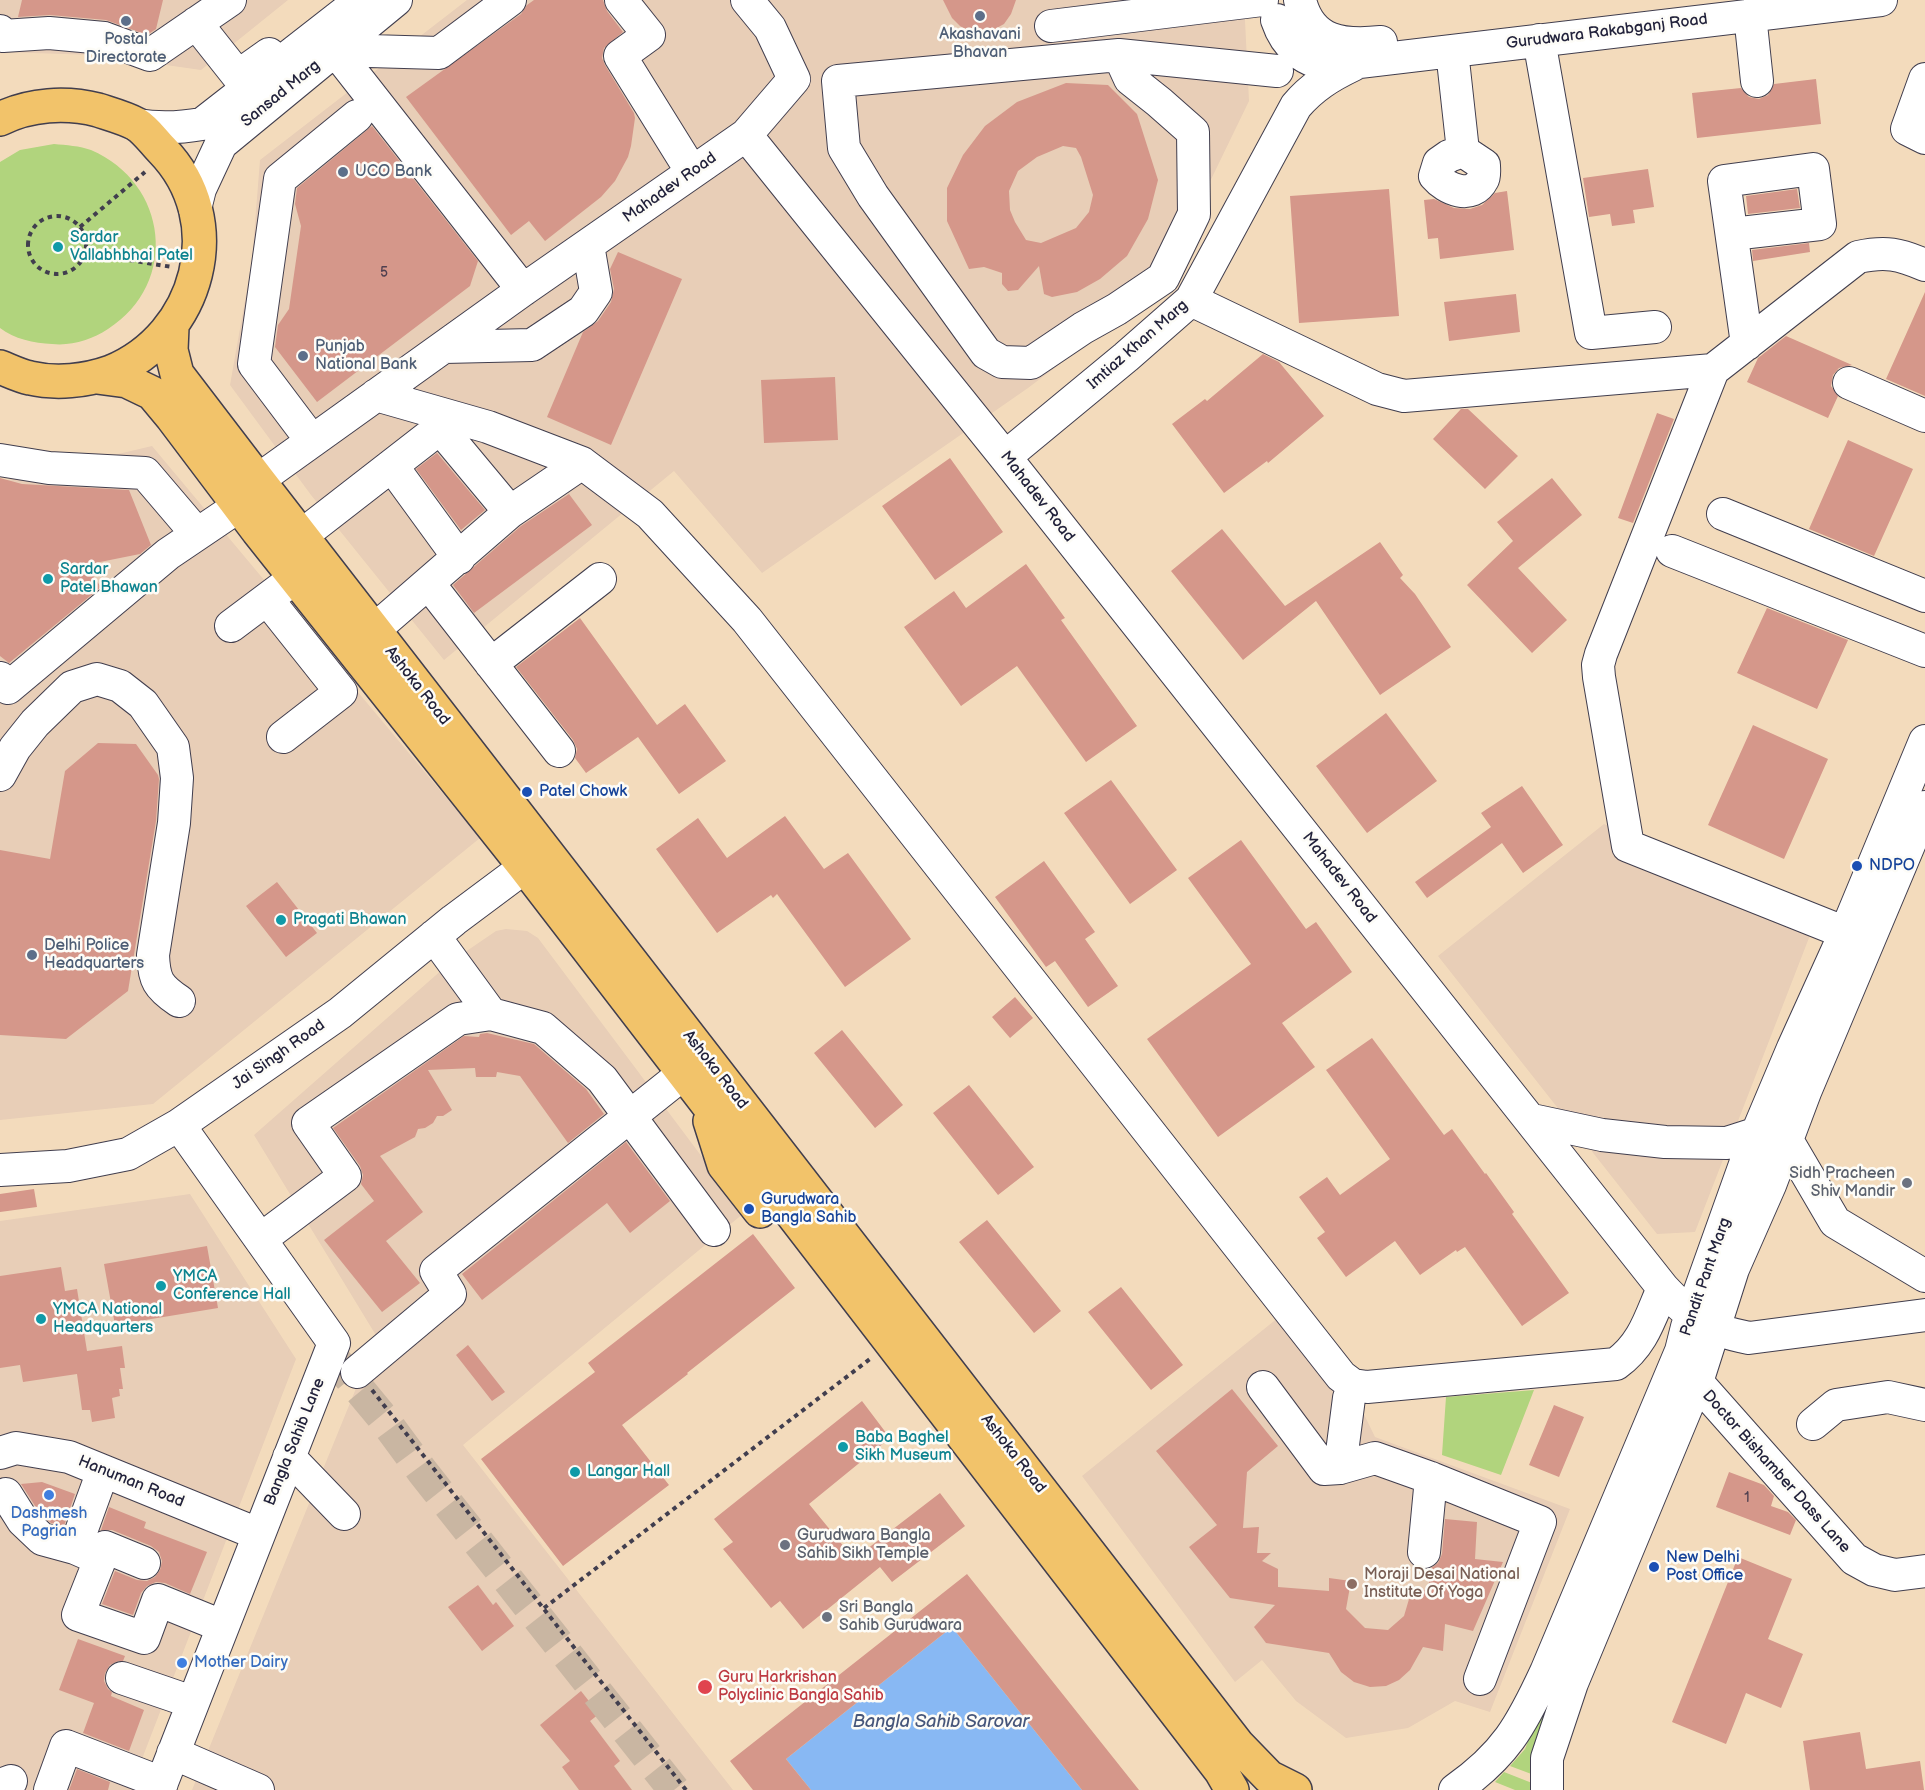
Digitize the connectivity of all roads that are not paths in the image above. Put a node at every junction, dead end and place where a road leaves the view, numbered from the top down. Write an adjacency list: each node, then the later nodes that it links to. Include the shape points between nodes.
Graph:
1 (230, 0): 11 (street)
2 (361, 0): 26 (street, Sansad Marg, via 202,124 180,128)
3 (396, 0): 15 (street, Sansad Marg)
4 (510, 0): 15 (street, via 439,53)
5 (621, 0): 31 (street, via 649,35 620,56)
6 (747, 0): 27 (street, via 770,28 794,78)
7 (1881, 0): 10 (street, Gurudwara Rakabganj Road)
8 (332, 3): 11 (street, via 238,76)
9 (1278, 5): 12 (street); 18 (street, via 1307,18 1324,35 1346,44); 19 (street, Imtiaz Khan Marg, via 1274,48)
10 (1743, 8): 14 (street, Gurudwara Rakabganj Road); 18 (street, Gurudwara Rakabganj Road); 21 (street)
11 (196, 23): 13 (street, via 150,56 104,38 49,33 3,36)
12 (1051, 26)
13 (0, 31)
14 (1539, 40): 16 (street, Gurudwara Rakabganj Road); 40 (street, via 1592,333)
15 (335, 50): 32 (street, Sansad Marg, via 220,144); 36 (street)
16 (1452, 51): 18 (street, Gurudwara Rakabganj Road); 30 (street)
17 (1119, 55): 19 (street); 39 (street, via 1130,79 1193,132 1194,214 1163,278); 39 (street, via 838,81 844,148 873,196 986,353 1002,362 1031,363)
18 (1350, 57): 29 (street, Imtiaz Khan Marg, via 1296,106)
19 (1277, 71): 29 (street, Imtiaz Khan Marg, via 1272,128)
20 (1925, 79): 28 (street, via 1907,129)
21 (1756, 81)
22 (0, 101): 23 (main road)
23 (59, 105): 25 (main road, via 23,110); 26 (main road, via 90,108)
24 (357, 116): 50 (street, via 280,179 254,364)
25 (0, 119)
26 (137, 125): 32 (main road, via 179,172)
27 (746, 135): 31 (street, Mahadev Road); 51 (street, Mahadev Road)
28 (1925, 138)
29 (1275, 145): 37 (street, Imtiaz Khan Marg)
30 (1463, 151)
31 (692, 172): 34 (street, Mahadev Road)
32 (195, 209): 38 (main road, via 199,258 194,283)
33 (1732, 234): 41 (street)
34 (588, 245): 36 (street, Mahadev Road); 42 (street, via 596,292 583,312 531,345)
35 (1925, 265): 41 (street, via 1880,252 1858,257)
36 (523, 290): 42 (street, Mahadev Road)
37 (1191, 300): 44 (street, Imtiaz Khan Marg); 45 (street, via 1377,389 1404,396)
38 (172, 327): 46 (main road, via 128,365); 55 (main road, Ashoka Road, via 171,350 177,374)
39 (1083, 327): 44 (street)
40 (1655, 327)
41 (1747, 344): 45 (street)
42 (444, 347): 48 (street, Mahadev Road)
43 (0, 367): 46 (main road, via 41,380 63,382)
44 (1112, 369): 51 (street, Imtiaz Khan Marg)
45 (1713, 370): 78 (street, via 1598,665 1628,846)
46 (97, 377): 55 (main road, Ashoka Road, via 127,381 152,393)
47 (1849, 383): 49 (street)
48 (376, 395): 50 (street, Mahadev Road); 53 (street, via 488,427)
49 (1925, 416)
50 (312, 441): 55 (street, Mahadev Road)
51 (1005, 457): 84 (street, Mahadev Road)
52 (0, 460): 58 (street, via 49,468 145,473)
53 (582, 463): 56 (street); 96 (street, via 650,514 747,620 1341,1376)
54 (392, 466): 56 (street, via 440,428); 59 (street); 61 (street)
55 (248, 493): 58 (street, Mahadev Road); 59 (main road, Ashoka Road); 62 (main road, Ashoka Road)
56 (510, 512): 61 (street)
57 (1723, 514): 65 (street)
58 (197, 534): 71 (street, Mahadev Road, via 8,688)
59 (301, 536): 68 (main road, Ashoka Road)
60 (1672, 550): 69 (street)
61 (459, 558): 64 (street)
62 (296, 578): 66 (street); 77 (main road, Ashoka Road)
63 (600, 579): 70 (street)
64 (429, 584): 68 (street); 70 (street)
65 (1925, 596)
66 (267, 598): 67 (street); 72 (street, via 341,692)
67 (231, 626)
68 (374, 630): 122 (main road, Ashoka Road, via 1238,1745 1269,1777)
69 (1925, 651)
70 (491, 664): 74 (street)
71 (0, 678)
72 (283, 737)
73 (1925, 741): 78 (street, Pandit Pant Marg)
74 (559, 751)
75 (0, 775): 80 (street, via 28,731 72,687 97,679 120,686 143,704 173,747 177,778 153,974 163,990)
76 (1925, 807): 86 (street, Pandit Pant Marg)
77 (525, 867): 79 (street, Jai Singh Road); 82 (main road, Ashoka Road)
78 (1846, 933): 86 (street, Pandit Pant Marg)
79 (434, 936): 81 (street); 85 (street, Jai Singh Road, via 340,1012)
80 (179, 1001)
81 (491, 1014): 83 (street, via 543,1028 602,1079); 89 (street, via 458,1019 308,1123 345,1176)
82 (683, 1074): 83 (street); 121 (main road, Ashoka Road, via 704,1101 723,1165 824,1289 866,1312)
83 (630, 1117): 88 (street); 94 (street, via 436,1271 450,1294)
84 (1532, 1120): 86 (street, via 1602,1135 1665,1142 1727,1143); 91 (street, Mahadev Road)
85 (179, 1125): 87 (street, Jai Singh Road, via 128,1154 68,1166); 89 (street, Bangla Sahib Lane)
86 (1772, 1137): 90 (street, via 1834,1222); 93 (street, Pandit Pant Marg)
87 (0, 1170)
88 (714, 1230)
89 (261, 1239): 101 (street, Bangla Sahib Lane, via 334,1343)
90 (1925, 1276)
91 (1663, 1288): 93 (street, Mahadev Road, via 1684,1312); 96 (street, via 1639,1342 1616,1364 1367,1387)
92 (1925, 1315): 93 (street, via 1749,1338 1726,1334)
93 (1703, 1323): 95 (street, Pandit Pant Marg); 113 (street, Pandit Pant Marg, via 1681,1351)
94 (357, 1372)
95 (1696, 1382): 111 (street, Doctor Bishamber Dass Lane, via 1854,1559 1895,1575); 113 (street, Pandit Pant Marg)
96 (1353, 1385): 102 (street)
97 (1263, 1387): 102 (street, via 1324,1469)
98 (1925, 1405): 99 (street, via 1888,1397 1836,1405)
99 (1813, 1424)
100 (0, 1452): 103 (street, Hanuman Road, via 16,1448 69,1457)
101 (289, 1457): 106 (street); 107 (street, Bangla Sahib Lane)
102 (1340, 1468): 104 (street, via 1375,1458)
103 (103, 1471): 107 (street, Hanuman Road); 109 (street)
104 (1431, 1478): 108 (street); 115 (street, via 1540,1522)
105 (6, 1494): 109 (street, via 23,1521 42,1539)
106 (344, 1514)
107 (258, 1534): 112 (street, Bangla Sahib Lane)
108 (1424, 1552)
109 (88, 1554): 110 (street, via 105,1547); 112 (street, via 78,1615 144,1638 158,1600)
110 (144, 1563)
111 (1925, 1571)
112 (222, 1626): 116 (street, Bangla Sahib Lane)
113 (1559, 1677): 123 (street, Pandit Pant Marg, via 1531,1706 1506,1746); 124 (street, Pandit Pant Marg, via 1547,1758)
114 (122, 1678): 116 (street)
115 (1480, 1679)
116 (192, 1702): 117 (street, Bangla Sahib Lane)
117 (173, 1754): 118 (street, Bangla Sahib Lane); 120 (street)
118 (160, 1786): 119 (street, via 66,1746)
119 (50, 1790)
120 (258, 1790)
121 (1232, 1790)
122 (1295, 1790)
123 (1455, 1790)
124 (1547, 1790)

